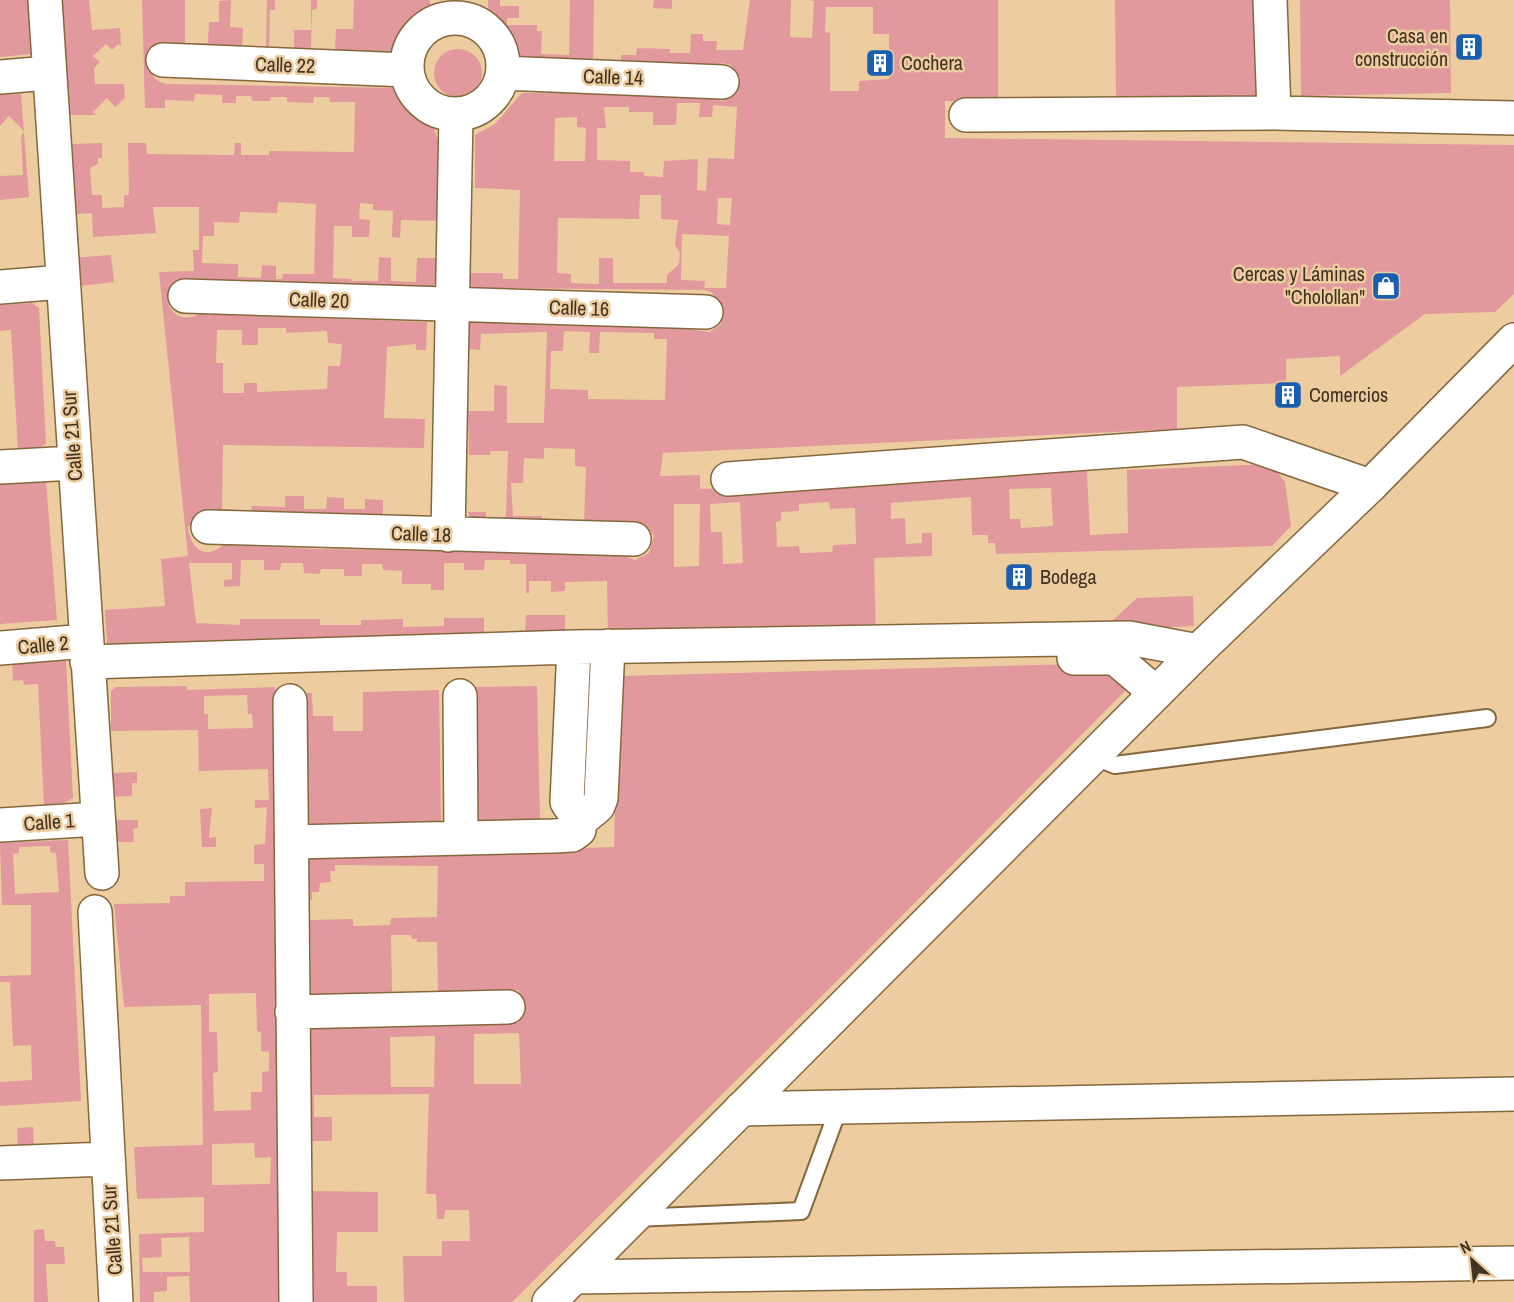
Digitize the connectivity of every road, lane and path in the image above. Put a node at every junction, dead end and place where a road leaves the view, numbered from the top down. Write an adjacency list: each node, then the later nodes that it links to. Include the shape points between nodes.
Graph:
1 (45, 0): 7 (street, Calle 21 Sur)
2 (1270, 0): 11 (street)
3 (440, 10): 4 (street, via 463,18); 6 (street, via 415,40)
4 (475, 11): 8 (street, via 497,42)
5 (163, 60): 6 (street, Calle 22)
6 (407, 70): 12 (street, via 418,97 442,112)
7 (48, 73): 9 (street); 15 (street, Calle 21 Sur)
8 (503, 73): 10 (street, Calle 14); 12 (street, via 499,85 482,106)
9 (0, 77)
10 (722, 82)
11 (1274, 113): 13 (street); 14 (street)
12 (456, 114): 18 (street)
13 (966, 115)
14 (1514, 118)
15 (62, 282): 16 (street); 21 (street, Calle 21 Sur)
16 (0, 286)
17 (185, 296): 18 (street, Calle 20)
18 (452, 304): 19 (street, Calle 16); 26 (street)
19 (706, 312)
20 (1514, 340): 24 (street)
21 (74, 463): 22 (street); 32 (street, Calle 21 Sur)
22 (0, 468)
23 (728, 479): 24 (street, via 1243,442)
24 (1370, 486): 29 (street)
25 (208, 528): 26 (street, Calle 18)
26 (448, 536): 27 (street, Calle 18)
27 (634, 539)
28 (0, 648): 32 (street, Calle 2)
29 (1198, 651): 30 (street, via 1130,638); 33 (street)
30 (608, 654): 31 (street, Calle 2); 33 (street, via 1115,658); 39 (street, via 601,798 598,806)
31 (574, 655): 32 (street, Calle 2); 39 (street, via 567,802)
32 (87, 661): 38 (street, Calle 21 Sur)
33 (1156, 693): 37 (street)
34 (460, 696): 41 (street)
35 (290, 701): 42 (street)
36 (1487, 718): 37 (lane, via 1115,765)
37 (1093, 756): 49 (street)
38 (98, 819): 40 (street, Calle 1); 43 (street, Calle 21 Sur)
39 (580, 821): 41 (street, via 579,830 572,835)
40 (0, 825)
41 (461, 838): 42 (street)
42 (292, 842): 46 (street)
43 (102, 873)
44 (95, 912): 50 (street, Calle 21 Sur)
45 (508, 1007): 46 (street)
46 (292, 1012): 56 (street)
47 (1514, 1094): 48 (street)
48 (839, 1107): 49 (street); 52 (lane, via 801,1211)
49 (741, 1109): 52 (street)
50 (107, 1159): 51 (street); 55 (street, Calle 21 Sur)
51 (0, 1163)
52 (633, 1218): 54 (street)
53 (1514, 1263): 54 (street)
54 (574, 1277): 57 (street)
55 (116, 1302)
56 (296, 1302)
57 (549, 1302)

